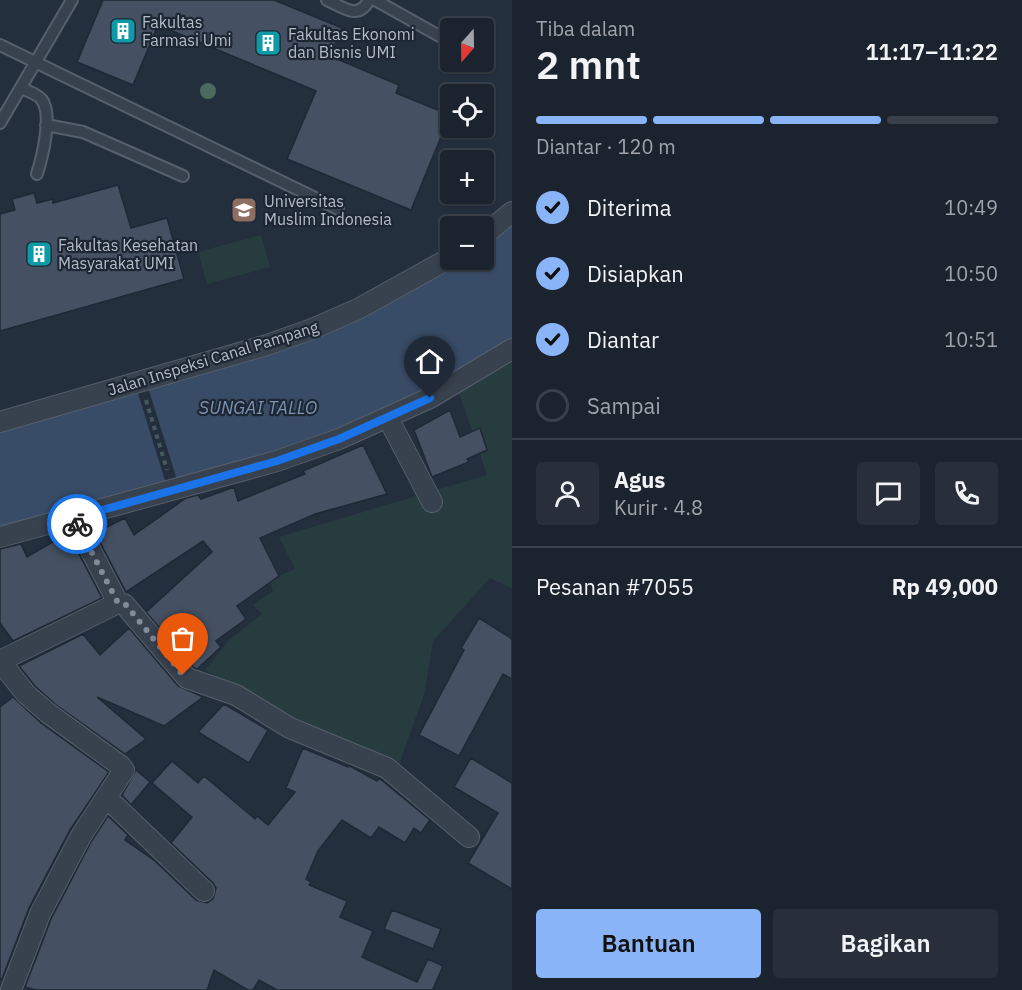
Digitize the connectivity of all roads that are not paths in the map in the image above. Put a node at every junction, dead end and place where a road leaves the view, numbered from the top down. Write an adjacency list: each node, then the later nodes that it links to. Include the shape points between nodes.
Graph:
1 (72, 0): 7 (lane)
2 (327, 0): 3 (lane, via 360,11)
3 (369, 0)
4 (375, 0): 5 (lane)
5 (440, 36)
6 (0, 45): 7 (lane)
7 (36, 63): 8 (lane); 13 (lane)
8 (21, 88): 9 (lane); 10 (lane, via 41,99)
9 (0, 123)
10 (46, 125): 11 (lane); 12 (lane, via 83,132)
11 (37, 174)
12 (183, 176)
13 (338, 209)
14 (512, 213): 15 (street)
15 (494, 227)
16 (440, 264): 19 (street, Jalan Inspeksi Canal Pampang, via 358,309 312,329)
17 (512, 350): 18 (street)
18 (388, 418): 20 (street); 21 (street, via 277,461)
19 (0, 422)
20 (432, 502)
21 (74, 518): 22 (street); 23 (street)
22 (0, 537)
23 (118, 603): 24 (street); 26 (street, via 126,605 187,678 237,695 290,728 387,768)
24 (0, 661): 25 (street, via 26,694 48,713 123,767 124,773)
25 (107, 798): 27 (street); 28 (street, via 45,905)
26 (469, 837)
27 (204, 891)
28 (11, 990)

